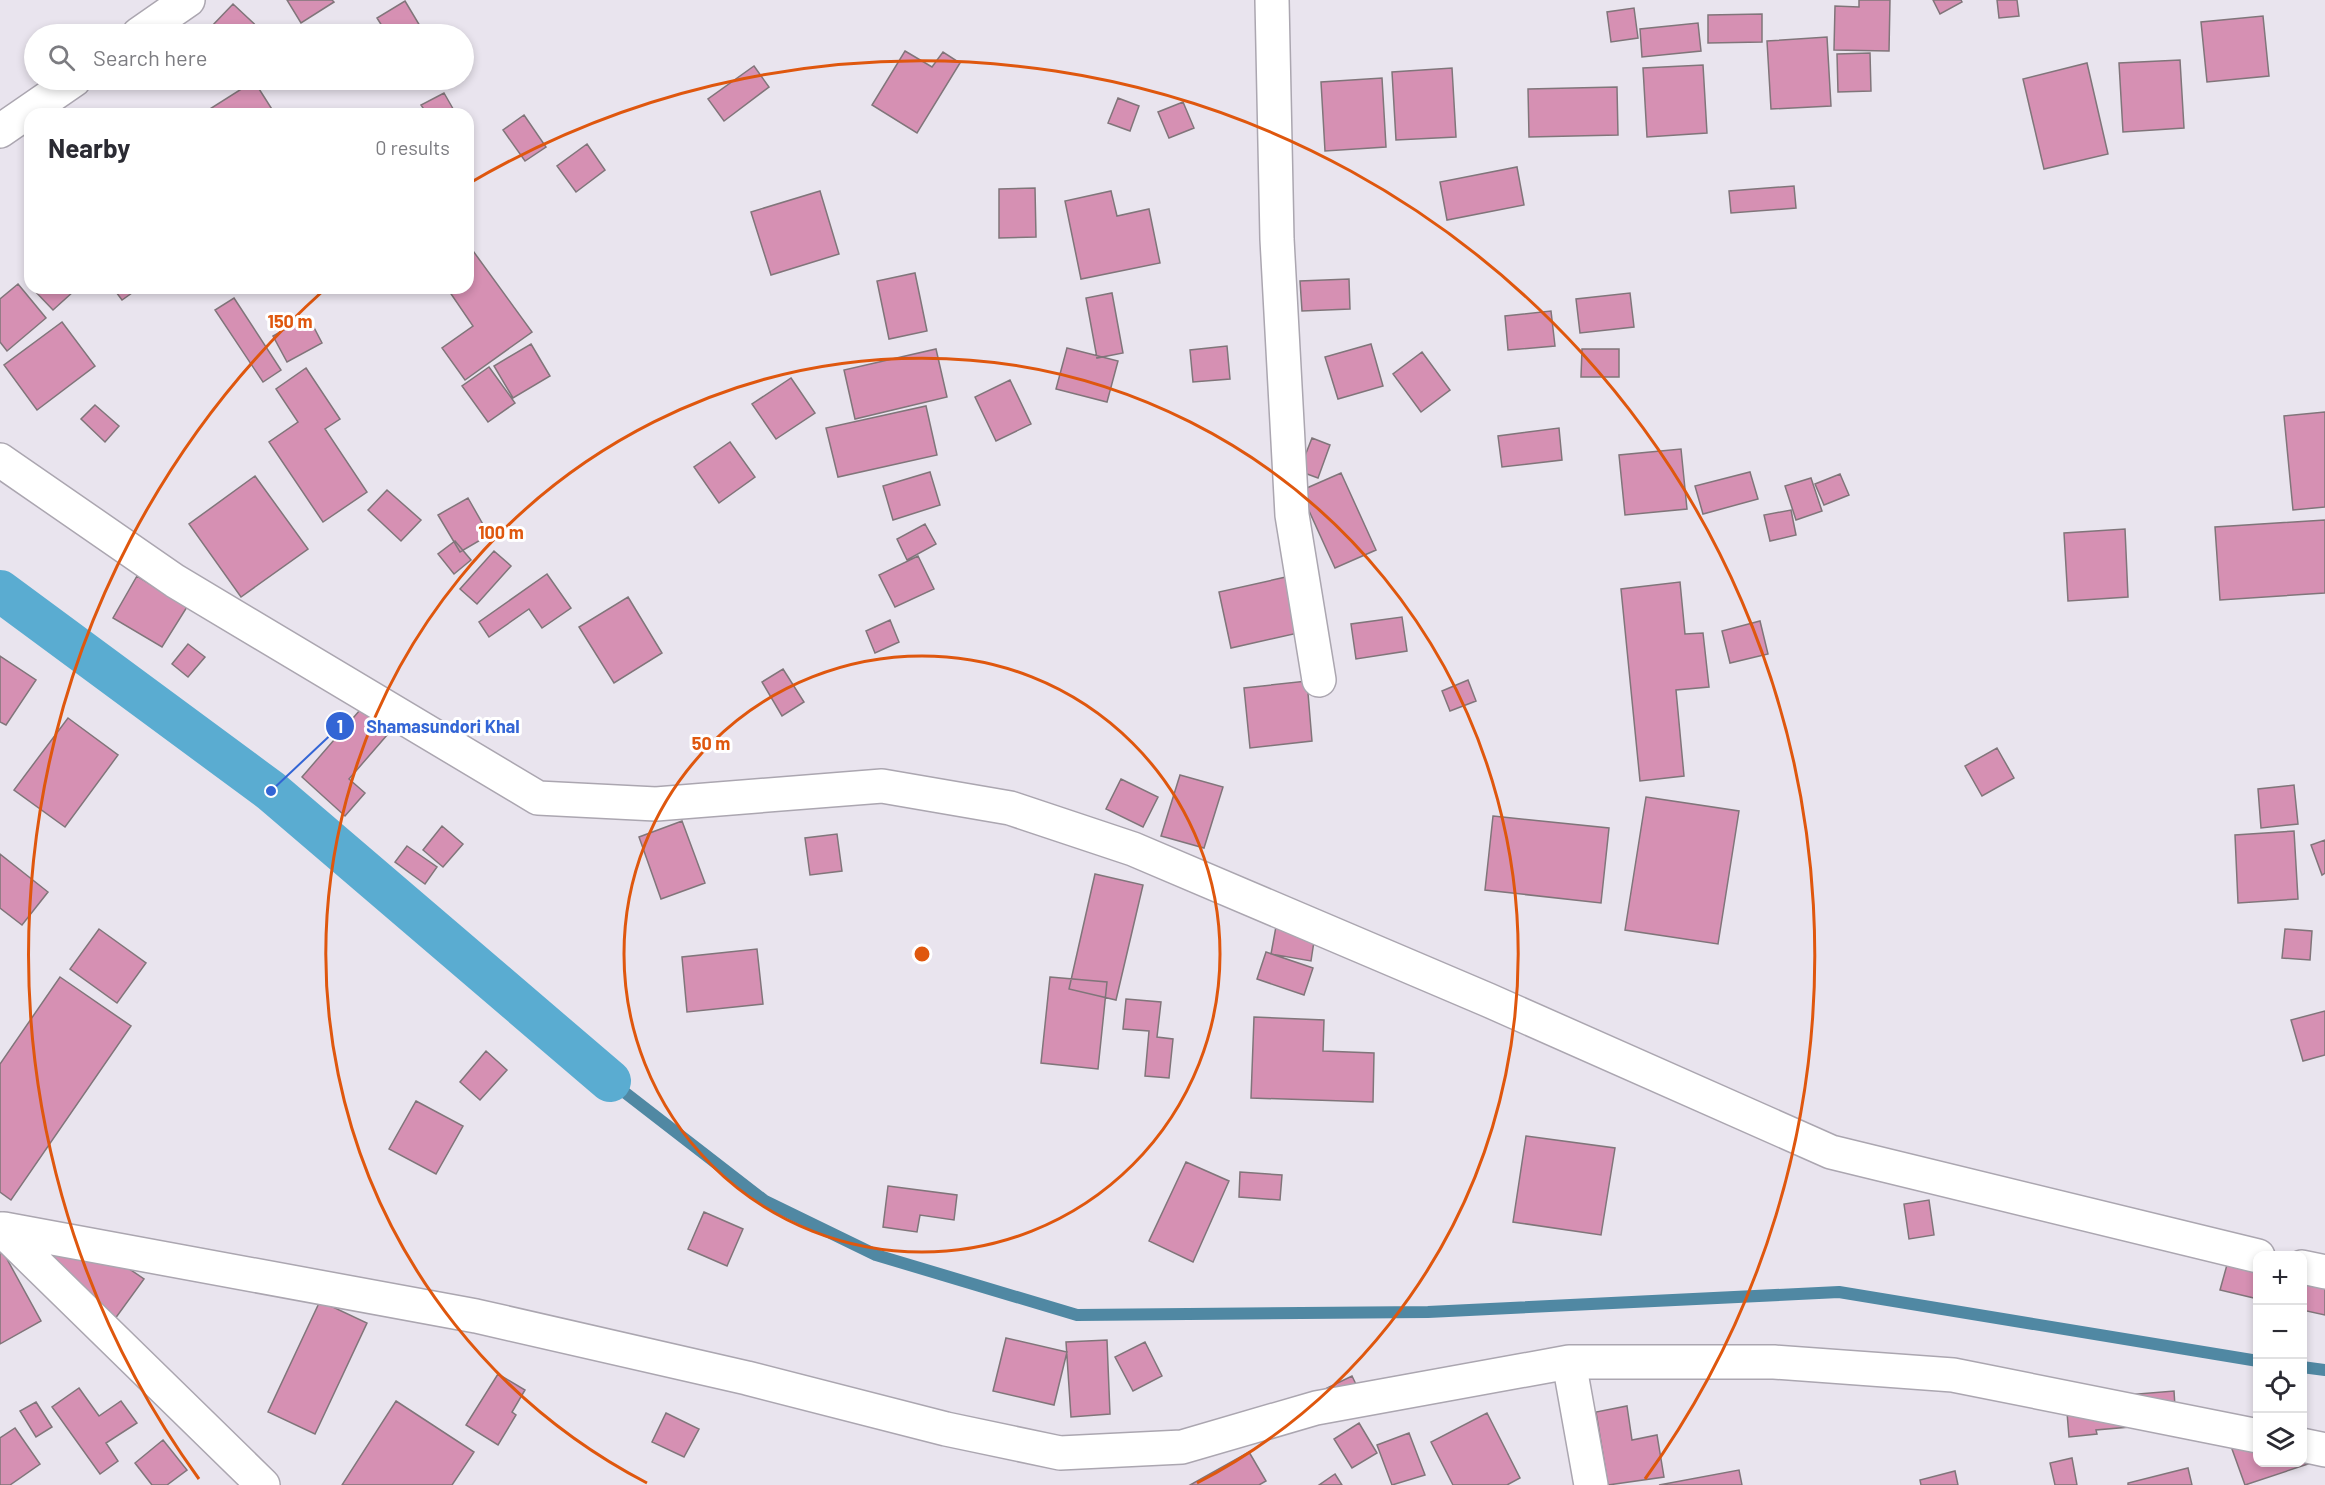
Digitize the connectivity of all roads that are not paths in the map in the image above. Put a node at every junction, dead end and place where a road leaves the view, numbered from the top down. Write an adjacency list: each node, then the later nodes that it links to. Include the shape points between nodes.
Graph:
1 (188, 0): 3 (street)
2 (1272, 0): 9 (street, via 1277,239 1292,515)
3 (153, 24)
4 (59, 90): 5 (street)
5 (33, 108)
6 (24, 114): 7 (street)
7 (0, 131)
8 (0, 460): 11 (street, via 175,581 538,798 656,804 882,786 1010,808 1133,849 1831,1152)
9 (1319, 680)
10 (2, 1229): 14 (street, via 476,1316 1060,1453 1182,1447 1316,1408); 18 (street)
11 (2253, 1255)
12 (2307, 1268): 13 (street)
13 (2325, 1272)
14 (1569, 1362): 15 (street, via 1774,1362 1953,1375); 19 (street)
15 (2253, 1435)
16 (2307, 1446): 17 (street)
17 (2325, 1450)
18 (263, 1485)
19 (1591, 1485)

